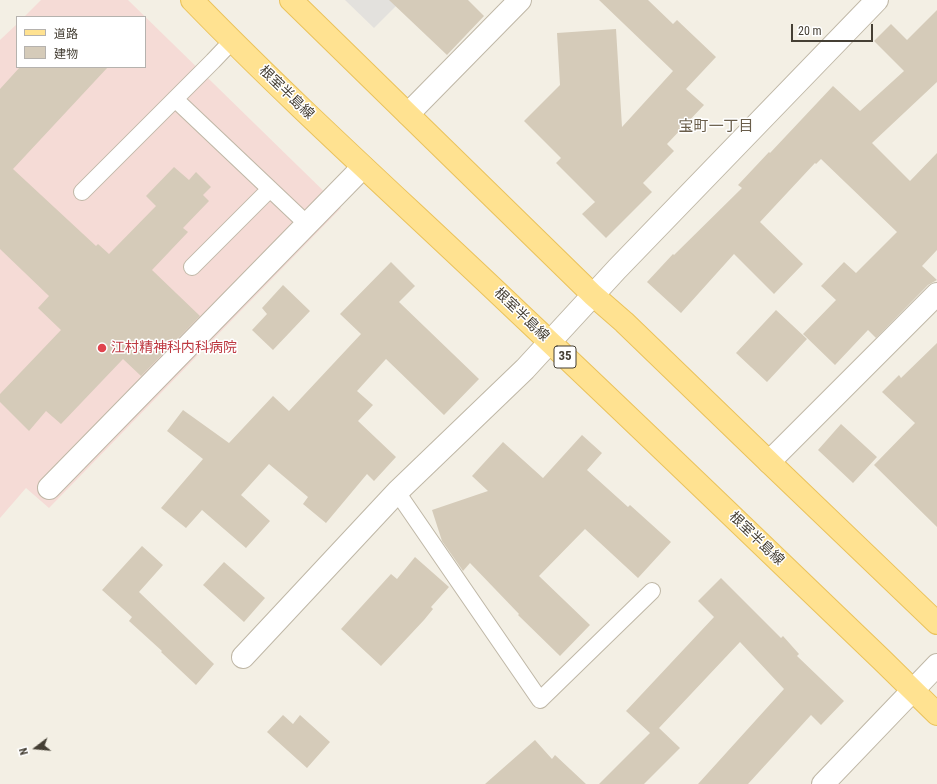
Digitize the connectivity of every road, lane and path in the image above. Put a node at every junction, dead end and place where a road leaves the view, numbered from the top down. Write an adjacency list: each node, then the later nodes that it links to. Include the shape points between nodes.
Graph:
1 (192, 0): 5 (main road, 根室半島線 / 35)
2 (291, 0): 7 (main road)
3 (520, 0): 7 (street)
4 (877, 0): 14 (street)
5 (232, 41): 6 (lane); 8 (main road, 根室半島線 / 35)
6 (175, 99): 9 (lane); 10 (lane)
7 (408, 114): 14 (main road)
8 (363, 167): 11 (street); 15 (main road, 根室半島線 / 35)
9 (270, 189): 11 (lane); 12 (lane)
10 (82, 192)
11 (307, 224): 17 (street)
12 (192, 267)
13 (937, 294): 16 (street)
14 (593, 295): 15 (street); 16 (main road)
15 (550, 343): 18 (street); 23 (main road, 根室半島線 / 35)
16 (769, 462): 20 (main road)
17 (49, 488)
18 (397, 492): 19 (lane, via 540,700); 21 (street)
19 (652, 591)
20 (937, 623)
21 (243, 657)
22 (937, 665): 23 (street)
23 (913, 690): 24 (main road, 根室半島線 / 35); 25 (street)
24 (937, 714)
25 (823, 784)

